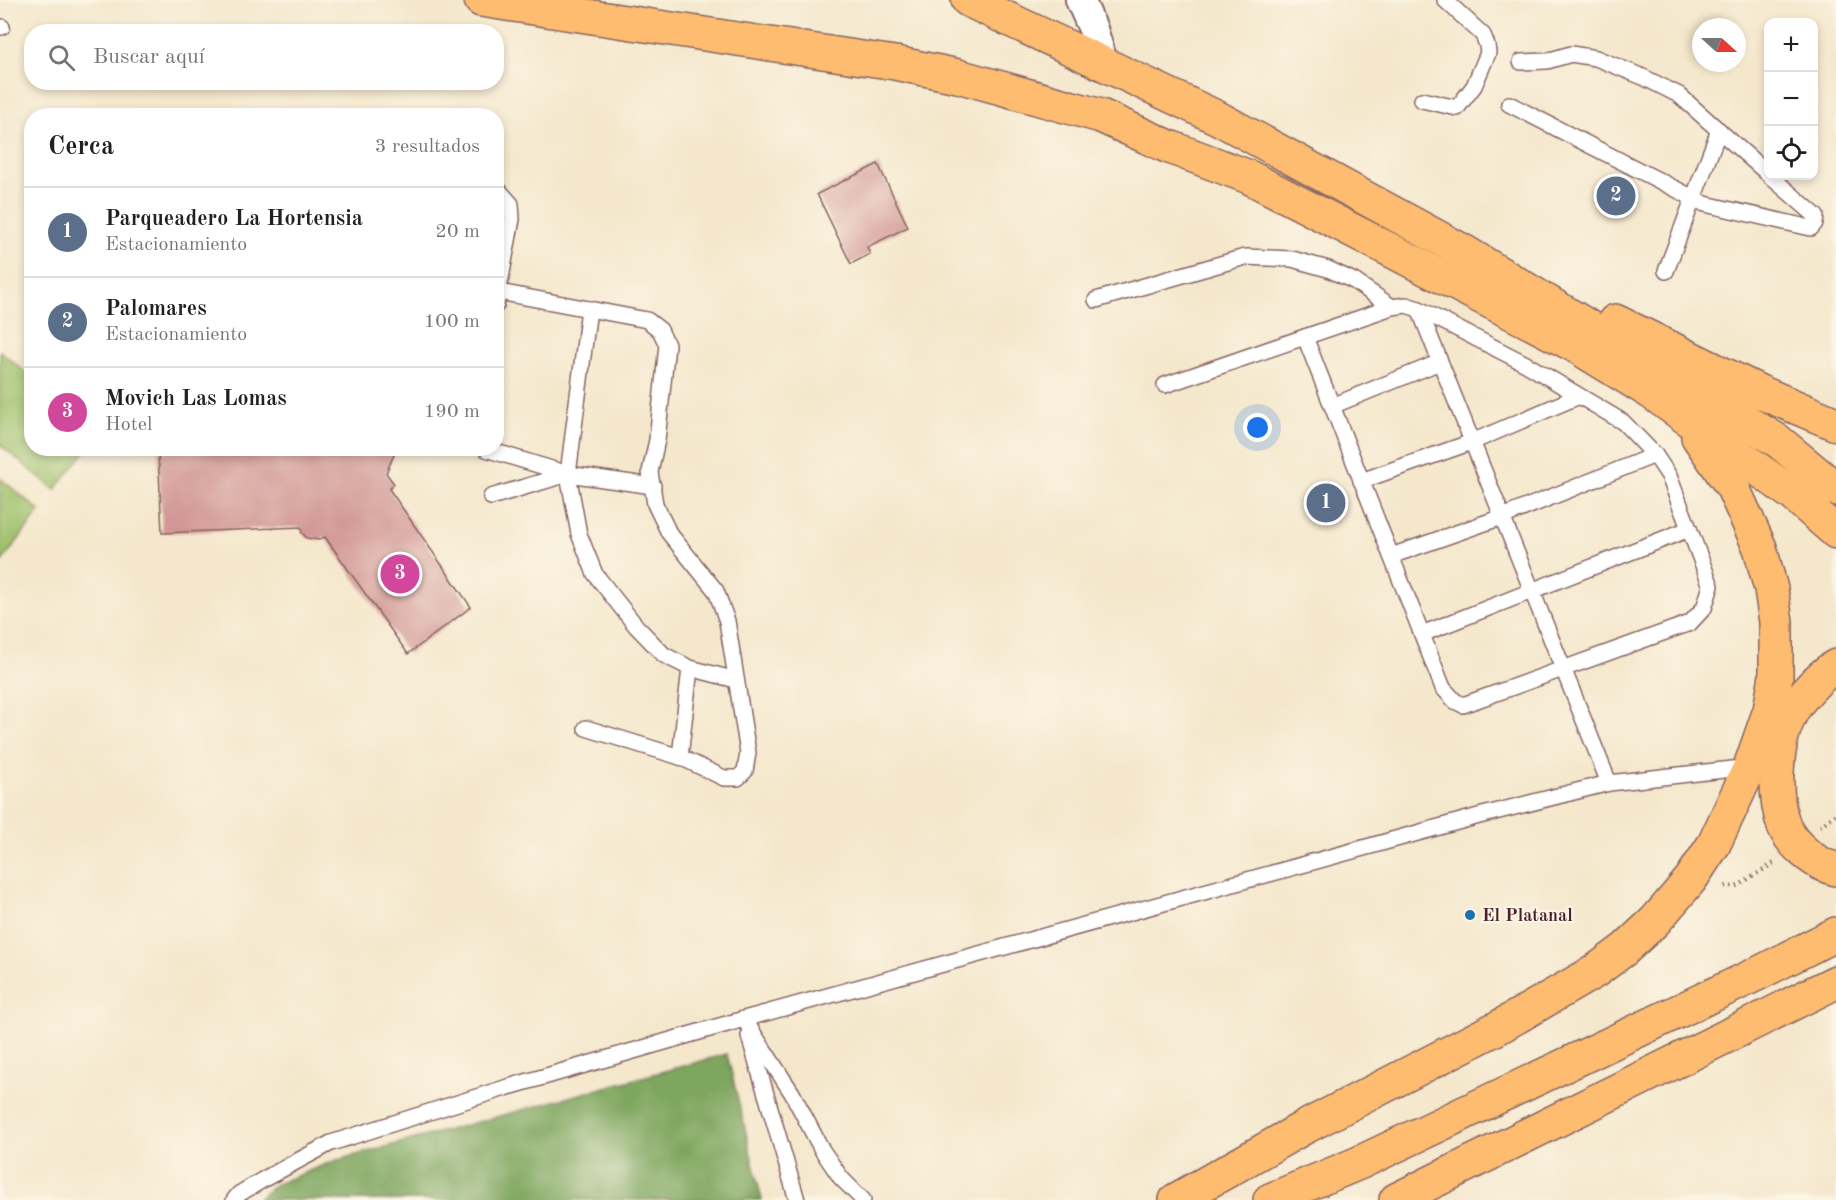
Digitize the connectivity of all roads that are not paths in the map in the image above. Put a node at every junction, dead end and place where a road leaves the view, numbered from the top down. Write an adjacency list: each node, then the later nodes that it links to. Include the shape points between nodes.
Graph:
1 (482, 0): 6 (main road)
2 (527, 0): 6 (main road)
3 (968, 0): 8 (main road)
4 (1080, 0): 8 (street)
5 (1445, 0): 9 (lane, via 1483,35 1488,53 1474,86 1457,108)
6 (560, 12): 29 (main road, via 895,63 958,76 1101,116 1249,177 1574,345)
7 (1521, 62): 11 (lane, via 1547,61 1571,54 1596,58 1679,96)
8 (1104, 64): 16 (main road, via 1218,118)
9 (1422, 100)
10 (1509, 104): 15 (lane)
11 (1719, 130): 12 (lane); 15 (lane)
12 (1764, 170)
13 (1775, 180): 15 (lane, via 1816,216 1811,228)
14 (504, 197): 17 (lane, via 510,204 512,219)
15 (1695, 199): 18 (lane)
16 (1464, 251): 30 (main road, via 1760,392); 37 (main road, via 1778,441)
17 (504, 265)
18 (1666, 272)
19 (504, 300): 22 (lane)
20 (1096, 300): 21 (lane, via 1245,257 1292,259 1328,269)
21 (1392, 307): 23 (lane, via 1406,305); 24 (lane)
22 (589, 309): 34 (lane); 36 (lane, via 647,320 660,330 667,345 650,472)
23 (1419, 309): 25 (lane); 27 (lane)
24 (1305, 337): 26 (lane); 28 (lane)
25 (1440, 362): 28 (lane); 31 (lane)
26 (1165, 385)
27 (1579, 396): 31 (lane); 33 (lane, via 1623,422)
28 (1332, 406): 35 (lane)
29 (1680, 415): 41 (main road, via 1794,495); 51 (main road, via 1733,488 1760,548 1771,589 1776,622 1776,676 1770,710)
30 (1836, 424)
31 (1472, 442): 35 (lane); 39 (lane)
32 (504, 454): 34 (lane)
33 (1655, 455): 39 (lane); 40 (lane, via 1669,476)
34 (568, 474): 36 (lane); 38 (lane); 46 (lane, via 579,534 595,574 664,655)
35 (1361, 481): 42 (lane)
36 (653, 486): 48 (lane, via 655,504 669,533 716,591 727,621)
37 (1836, 489)
38 (491, 496)
39 (1502, 517): 42 (lane); 43 (lane)
40 (1689, 529): 43 (lane); 47 (lane, via 1711,586 1704,608 1690,623)
41 (1836, 532)
42 (1391, 556): 44 (lane)
43 (1532, 590): 44 (lane); 47 (lane)
44 (1422, 634): 47 (lane, via 1443,688 1463,705)
45 (1836, 666): 53 (main road, via 1810,688 1789,715 1779,747 1778,805 1785,828 1804,852)
46 (690, 668): 48 (lane); 50 (lane)
47 (1564, 670): 52 (lane)
48 (736, 680): 50 (lane, via 748,753 745,771 738,778 724,778)
49 (586, 728): 50 (lane)
50 (680, 757)
51 (1750, 767): 52 (lane); 60 (main road, via 1714,844 1687,884 1625,949 1594,972 1499,1027 1303,1128)
52 (1609, 783): 56 (lane)
53 (1836, 869)
54 (1836, 934): 61 (main road, via 1359,1163)
55 (1836, 982): 62 (main road)
56 (744, 1018): 57 (lane, via 331,1143); 58 (lane); 59 (lane, via 840,1178)
57 (234, 1200)
58 (797, 1200)
59 (863, 1200)
60 (1176, 1200)
61 (1270, 1200)
62 (1396, 1200)

